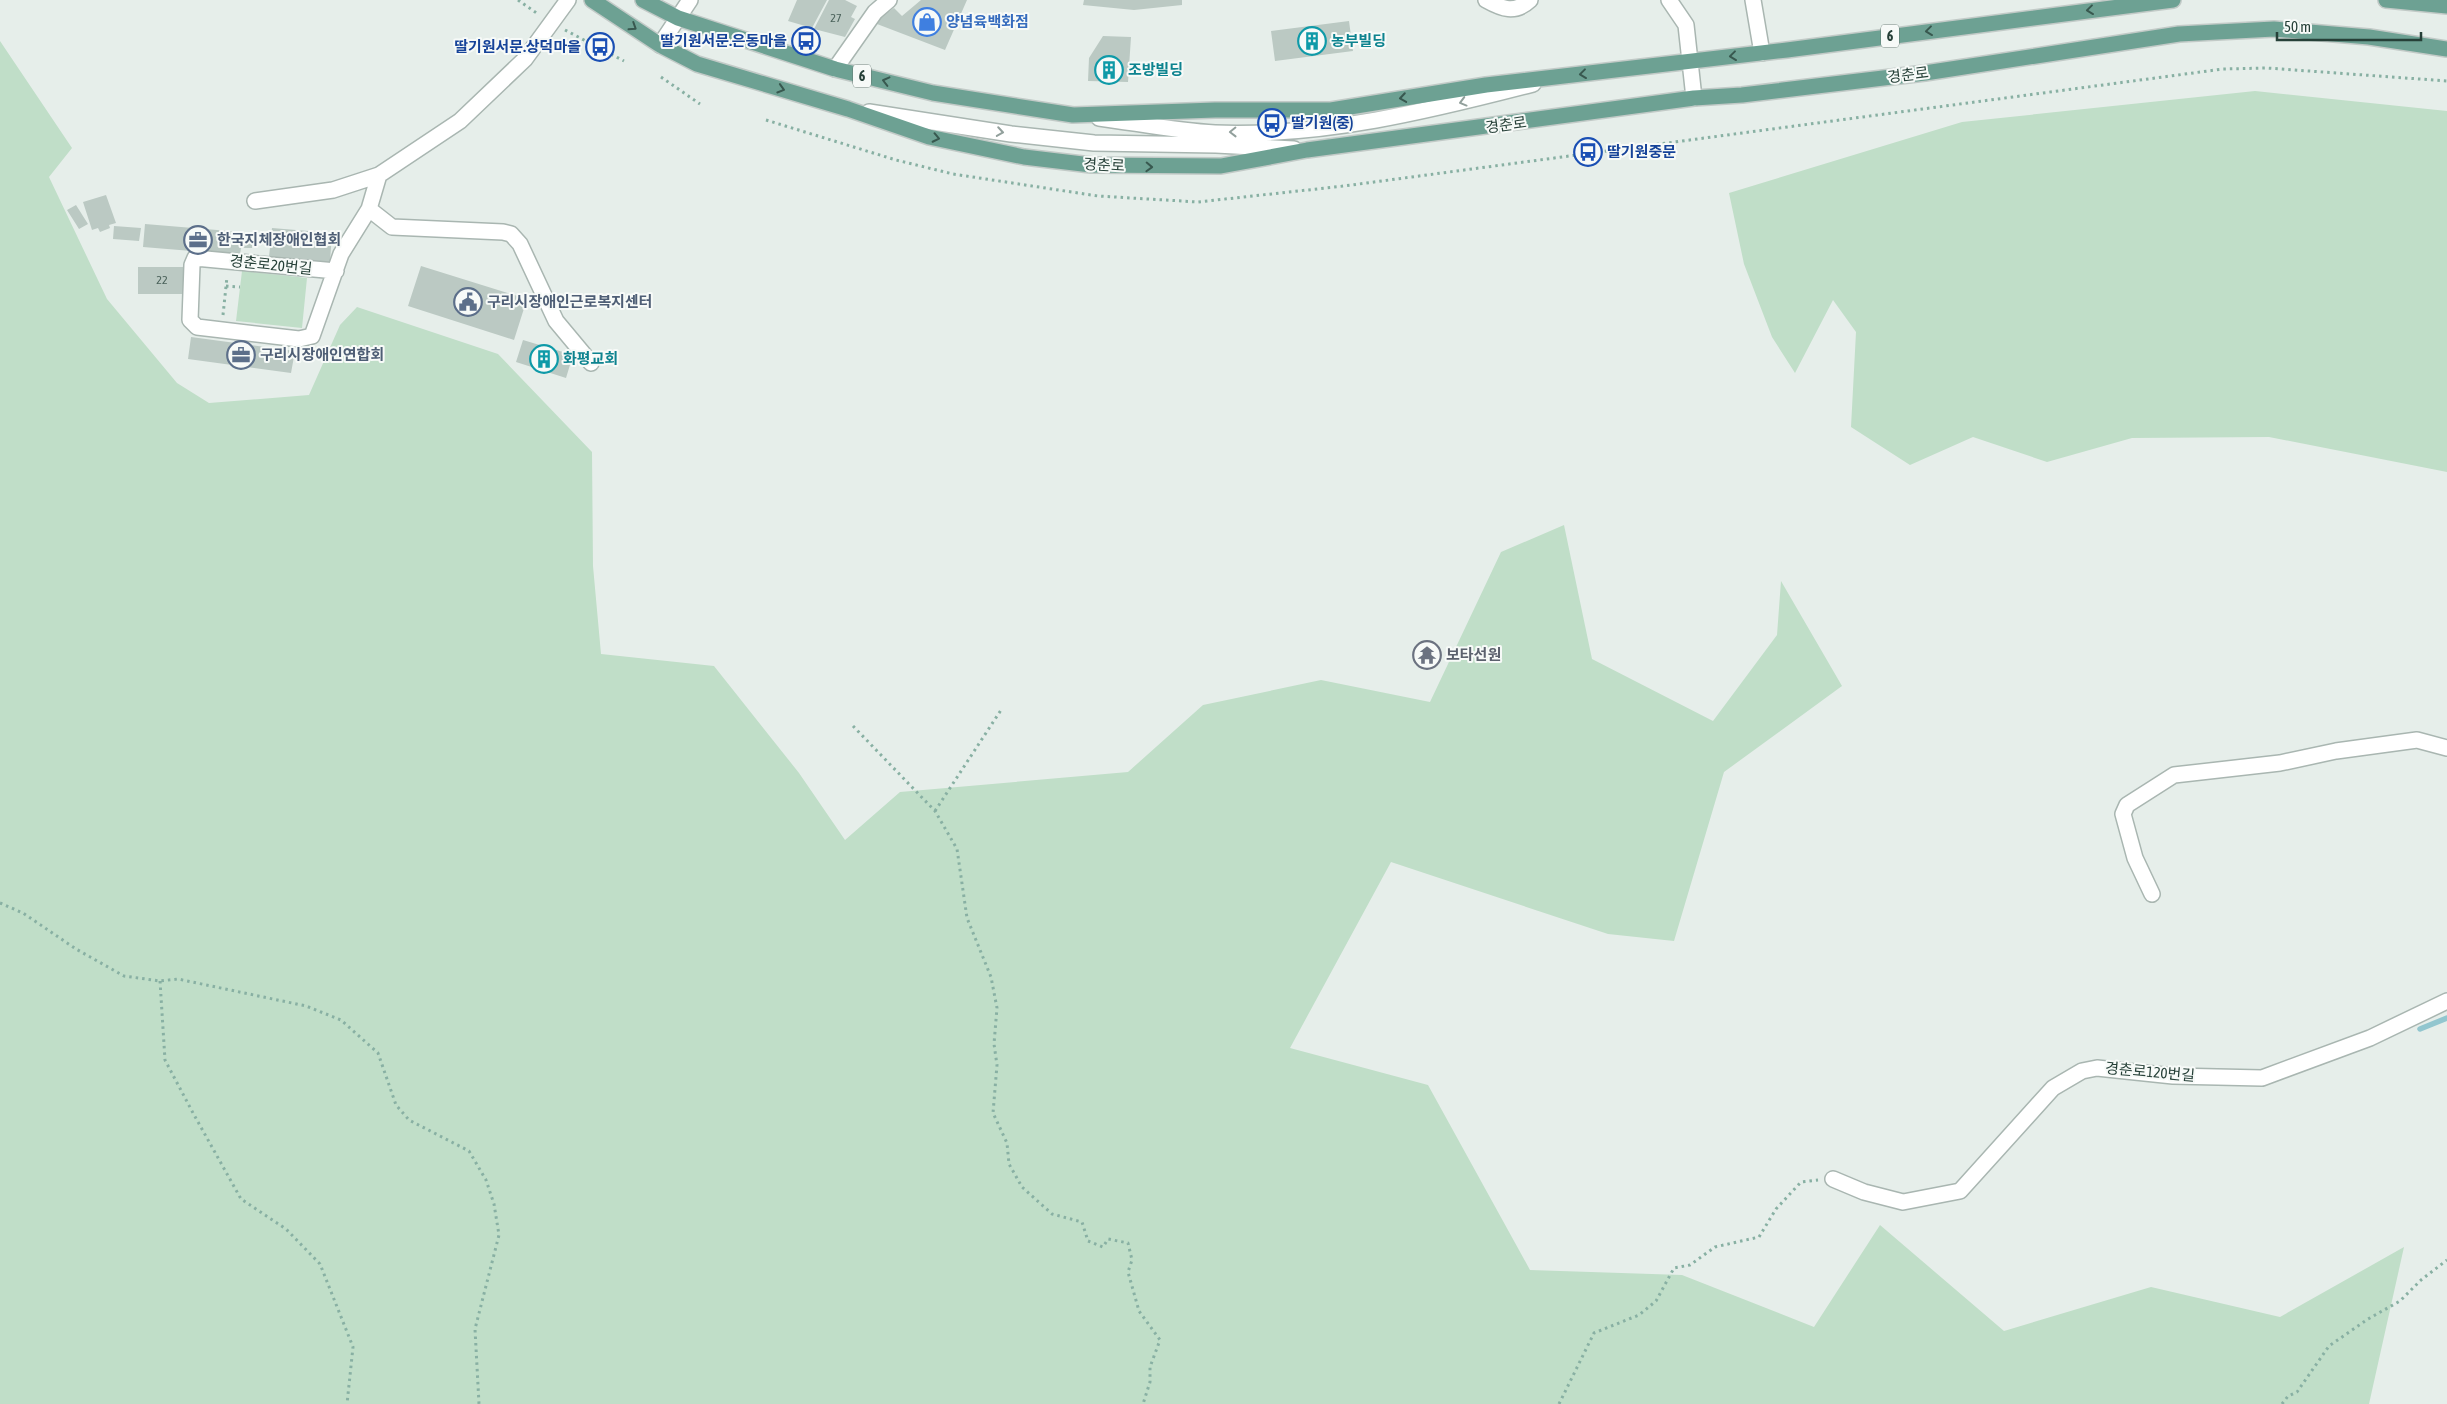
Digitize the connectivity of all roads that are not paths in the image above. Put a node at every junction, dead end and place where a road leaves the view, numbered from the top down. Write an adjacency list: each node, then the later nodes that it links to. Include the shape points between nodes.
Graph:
1 (568, 0): 24 (street, via 525,59 460,121)
2 (592, 0): 14 (main road, 경춘로, one-way to 14)
3 (643, 0): 13 (main road, 6)
4 (690, 0): 13 (street)
5 (889, 0): 18 (street, via 875,12)
6 (1486, 0): 7 (street, via 1512,10)
7 (1530, 0)
8 (1669, 0): 17 (street, via 1686,25)
9 (1753, 0): 16 (street)
10 (2173, 0): 16 (main road, 6, one-way to 16)
11 (2386, 0): 12 (main road)
12 (2447, 6)
13 (678, 18): 14 (street); 18 (main road, 6)
14 (660, 45): 21 (main road, 경춘로, one-way to 21, via 697,64)
15 (2447, 49): 20 (main road, 경춘로, via 2369,37 2274,29 2179,34 1925,73)
16 (1762, 52): 17 (main road, 6, one-way to 17)
17 (1689, 61): 19 (main road, 6, one-way to 19); 20 (street)
18 (835, 69): 22 (main road, 6, one-way to 18, via 933,93)
19 (1561, 77): 22 (main road, 6, one-way to 22, via 1486,85 1331,110); 22 (street, one-way to 22, via 1425,112 1300,131 1215,133)
20 (1694, 98): 23 (main road, 경춘로)
21 (848, 109): 23 (street, one-way to 23, via 1094,143 1216,144); 23 (main road, 경춘로, one-way to 23, via 929,137 1024,157 1091,165 1221,166)
22 (1073, 115)
23 (1307, 150)
24 (379, 175): 25 (street, via 333,190); 26 (street, 경춘로20번길)
25 (255, 201)
26 (369, 209): 27 (street, 경춘로20번길, via 341,254); 28 (street, via 392,226 511,234 520,244 560,328)
27 (336, 272): 27 (street, 경춘로20번길, via 199,258 192,261 191,323 197,327 309,338)
28 (591, 363)
29 (2447, 748): 30 (street, via 2417,740 2336,751 2280,763 2174,775 2127,805 2123,814 2135,858)
30 (2152, 894)
31 (2447, 1002): 32 (street, 경춘로120번길, via 2370,1038 2262,1078 2173,1076 2097,1068 2082,1072 2053,1088 1960,1191 1903,1202 1864,1192)
32 (1833, 1179)

